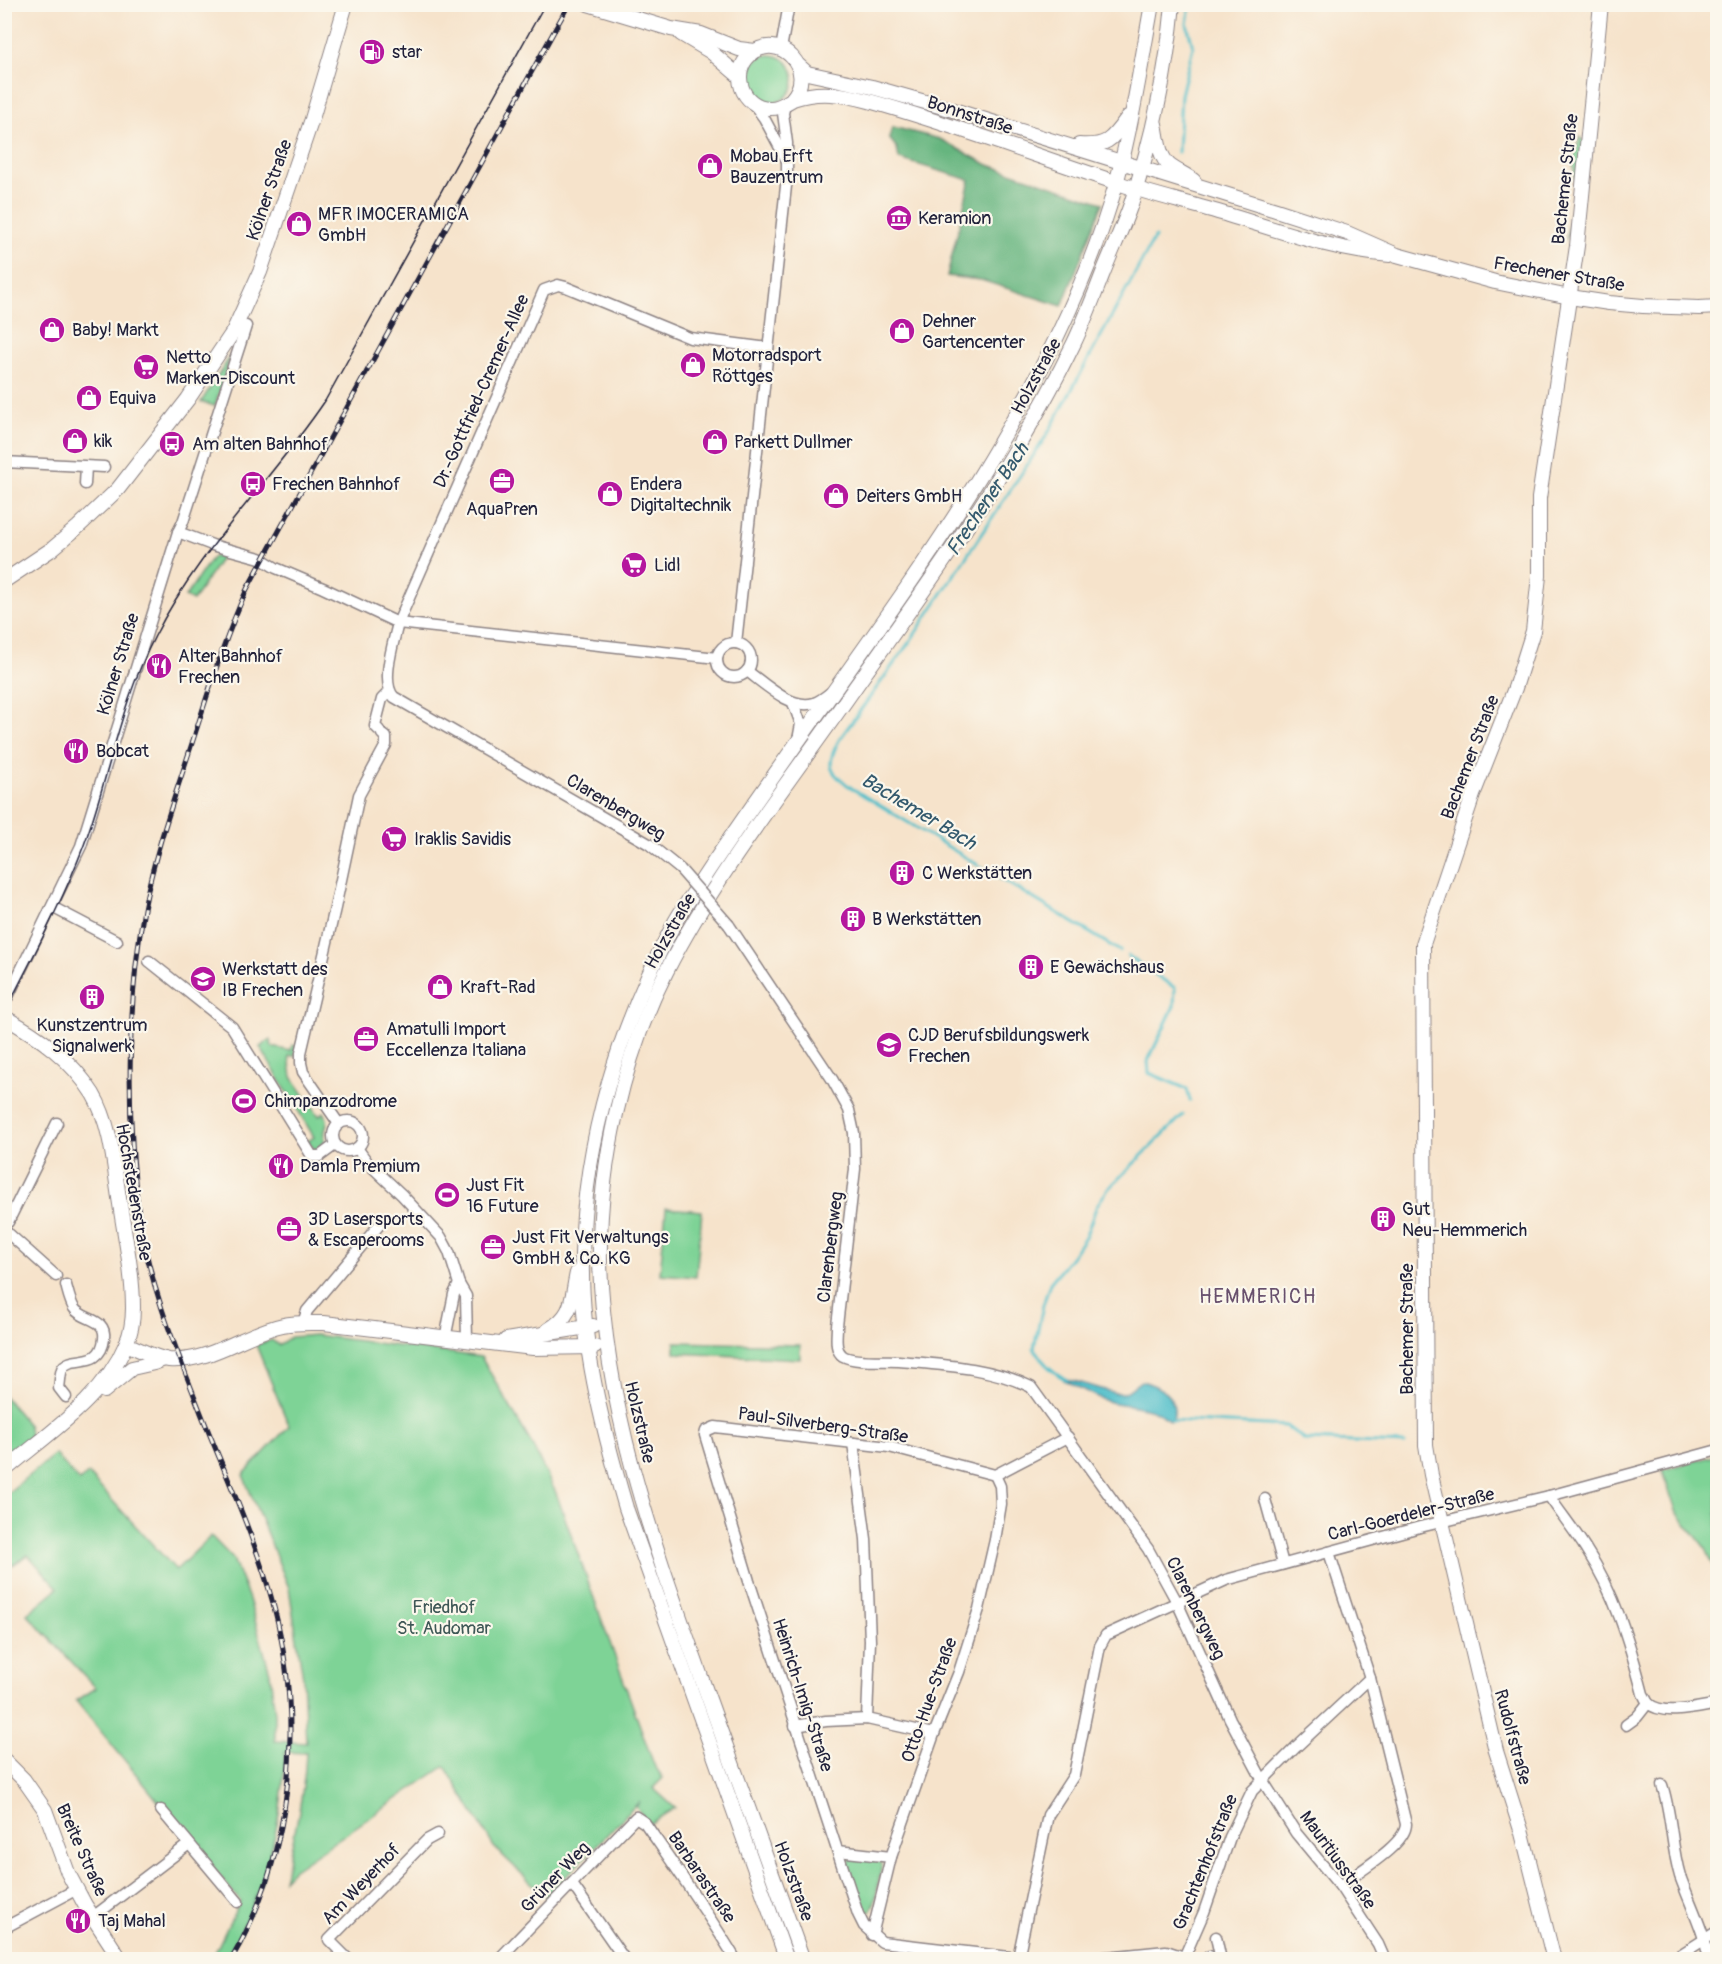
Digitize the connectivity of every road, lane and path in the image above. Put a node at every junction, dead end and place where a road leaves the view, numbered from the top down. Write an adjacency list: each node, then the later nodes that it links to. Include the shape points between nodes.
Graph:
1 (346, 4): 33 (main road, Kölner Straße, via 260,272 220,354 118,489 70,534)
2 (588, 4): 7 (main road)
3 (789, 4): 8 (street)
4 (1152, 4): 14 (main road, Holzstraße)
5 (1173, 4): 15 (main road, Holzstraße)
6 (1601, 4): 24 (main road, Bachemer Straße)
7 (671, 29): 9 (main road); 11 (main road, via 711,51)
8 (781, 49): 9 (main road); 10 (main road)
9 (755, 51): 11 (main road, via 744,61)
10 (798, 64): 12 (main road, via 801,81); 16 (main road, Bonnstraße, via 807,73 820,77 872,87)
11 (739, 76): 13 (main road, via 742,90)
12 (788, 102): 13 (main road, via 770,108); 17 (street, via 783,113); 20 (main road, Bonnstraße, via 821,93 869,101)
13 (752, 103): 17 (street)
14 (1133, 111): 16 (main road, via 1109,141 1101,145); 18 (main road, Holzstraße)
15 (1154, 120): 19 (main road, Holzstraße); 21 (main road, via 1164,159)
16 (1066, 145): 18 (main road, Bonnstraße)
17 (786, 159): 27 (street)
18 (1121, 163): 19 (main road, Bonnstraße); 20 (main road, Holzstraße)
19 (1141, 169): 21 (main road, Frechener Straße); 22 (main road, Holzstraße)
20 (1116, 183): 22 (main road, Bonnstraße); 39 (main road, Holzstraße, via 1068,314 1002,440 919,570)
21 (1200, 186): 23 (main road, Frechener Straße, via 1347,233)
22 (1135, 189): 23 (main road, Frechener Straße, via 1353,251); 59 (main road, Holzstraße, via 1076,339 1015,451 920,595 739,851 664,976 641,1031 618,1105 601,1195)
23 (1397, 255): 24 (main road, Frechener Straße, via 1495,282)
24 (1570, 297): 25 (main road, Frechener Straße, via 1643,306); 79 (main road, Bachemer Straße, via 1540,489 1539,576 1533,630 1423,944 1426,1445)
25 (1718, 307)
26 (246, 326): 32 (street, Kölner Straße)
27 (768, 348): 34 (street, Dr.-Gottfried-Cremer-Allee, via 690,338 566,287 558,285 544,290); 35 (street)
28 (4, 462): 29 (street)
29 (86, 467): 30 (street); 31 (street)
30 (104, 467)
31 (85, 484)
32 (178, 532): 34 (street, via 260,558); 42 (street, Kölner Straße, via 81,846)
33 (4, 581)
34 (398, 622): 36 (street); 38 (street, Dr.-Gottfried-Cremer-Allee, via 387,676)
35 (736, 643): 36 (street, via 721,649); 37 (street, via 749,652 751,663)
36 (717, 658): 37 (street, via 719,670 729,677)
37 (747, 671): 40 (street)
38 (389, 692): 48 (street, via 382,699 375,726 386,737 386,746 359,795 301,1053 303,1072); 72 (street, Clarenbergweg, bridge, via 649,844 680,869 729,925 849,1110 855,1169 837,1326 837,1349 841,1354 852,1359 943,1365 1012,1378 1031,1387)
39 (833, 692): 40 (street, via 815,703); 41 (main road, Holzstraße)
40 (793, 703): 41 (street, via 801,724)
41 (798, 742): 54 (main road, Holzstraße, via 676,920 626,1027 604,1100 591,1166)
42 (52, 907): 43 (street); 45 (street, Kölner Straße)
43 (117, 941)
44 (149, 961): 49 (street, via 232,1026 312,1156 320,1156)
45 (4, 1005)
46 (4, 1017): 65 (main road, Hochstedenstraße, via 59,1053 75,1069 102,1112 130,1273 133,1310)
47 (57, 1123): 52 (street)
48 (339, 1124): 49 (street, via 333,1131); 50 (street, via 350,1121 360,1126 363,1135)
49 (335, 1144): 50 (street, via 348,1151)
50 (357, 1148): 56 (street, via 441,1237)
51 (385, 1218): 58 (street, via 307,1311)
52 (6, 1221): 53 (street, via 11,1228)
53 (7, 1235): 55 (street)
54 (582, 1257): 60 (main road, Holzstraße); 61 (main road, Holzstraße, via 569,1310)
55 (56, 1276)
56 (459, 1284): 62 (street); 63 (street, via 466,1296)
57 (66, 1285): 69 (street, via 73,1307 99,1322 105,1334 94,1357 64,1366 59,1388)
58 (303, 1323): 62 (main road); 68 (main road, via 282,1325 204,1355)
59 (604, 1325): 60 (main road); 66 (main road, Holzstraße)
60 (586, 1327): 61 (main road); 67 (main road, Holzstraße)
61 (543, 1333): 64 (main road)
62 (445, 1339): 63 (main road)
63 (467, 1340): 64 (main road)
64 (492, 1342): 67 (main road, via 533,1348)
65 (126, 1344): 68 (main road); 70 (main road, Hochstedenstraße, via 104,1381)
66 (606, 1346): 67 (main road); 117 (main road, Holzstraße, via 622,1431 649,1527)
67 (588, 1347): 116 (main road, Holzstraße, via 605,1435 626,1508)
68 (164, 1359): 70 (main road, via 132,1368)
69 (66, 1397)
70 (74, 1412): 75 (main road, Hochstedenstraße)
71 (706, 1431): 73 (street, Paul-Silverberg-Straße, via 714,1427); 88 (street, Heinrich-Imig-Straße, via 705,1441)
72 (1068, 1437): 76 (street); 82 (street, Clarenbergweg, via 1134,1527)
73 (853, 1443): 76 (street, Paul-Silverberg-Straße, via 889,1447); 86 (street, via 866,1539 870,1641)
74 (1718, 1450): 77 (street, Carl-Goerdeler-Straße)
75 (4, 1471)
76 (995, 1475): 89 (street, Otto-Hue-Straße, via 1001,1504 979,1609)
77 (1549, 1496): 79 (street, Carl-Goerdeler-Straße); 84 (street, via 1587,1550 1607,1588)
78 (1265, 1499): 81 (street)
79 (1442, 1522): 80 (street, Carl-Goerdeler-Straße); 122 (main road, Rudolfstraße, via 1496,1751 1522,1833)
80 (1329, 1552): 81 (street, Carl-Goerdeler-Straße); 83 (street)
81 (1282, 1564): 82 (street, Carl-Goerdeler-Straße, via 1226,1580)
82 (1178, 1602): 91 (street, Clarenbergweg); 109 (street, Carl-Goerdeler-Straße, via 1102,1640 1074,1775 1048,1815)
83 (1370, 1678): 91 (street, Grachtenhofstraße); 100 (street, via 1406,1830 1388,1851)
84 (1648, 1703): 85 (street, via 1677,1710); 87 (street)
85 (1718, 1704)
86 (867, 1719): 88 (street); 89 (street)
87 (1626, 1725)
88 (795, 1726): 97 (street, Heinrich-Imig-Straße)
89 (934, 1734): 98 (street, Otto-Hue-Straße)
90 (4, 1760): 101 (main road, Breite Straße, via 45,1810)
91 (1263, 1782): 100 (street, Mauritiusstraße, via 1296,1833); 110 (street, Grachtenhofstraße, via 1252,1791 1230,1837)
92 (1662, 1785): 108 (street, via 1680,1876)
93 (162, 1810): 96 (street)
94 (636, 1817): 99 (street, Grüner Weg); 115 (street, Barbarastraße, via 645,1822)
95 (438, 1834): 112 (street, Am Weyerhof, via 427,1840 329,1940)
96 (189, 1844): 102 (street); 103 (street)
97 (838, 1851): 98 (street); 106 (street, Heinrich-Imig-Straße, via 858,1914)
98 (891, 1857): 106 (street, Otto-Hue-Straße)
99 (572, 1884): 113 (street, Grüner Weg); 114 (street)
100 (1340, 1886): 121 (street, Mauritiusstraße)
101 (77, 1889): 103 (main road, Breite Straße); 104 (street)
102 (238, 1902)
103 (93, 1917): 111 (main road, Breite Straße)
104 (4, 1928)
105 (1718, 1931): 108 (street)
106 (872, 1935): 109 (street, via 882,1942 902,1946)
107 (1215, 1937): 120 (street)
108 (1706, 1939): 123 (street); 124 (street)
109 (1018, 1958): 118 (street)
110 (1183, 1958): 119 (street, via 1166,1951)
111 (121, 1959)
112 (349, 1959)
113 (498, 1959)
114 (626, 1959)
115 (736, 1959)
116 (787, 1959)
117 (803, 1959)
118 (1035, 1959)
119 (1077, 1959)
120 (1221, 1959)
121 (1385, 1959)
122 (1554, 1959)
123 (1672, 1959)
124 (1709, 1959)

